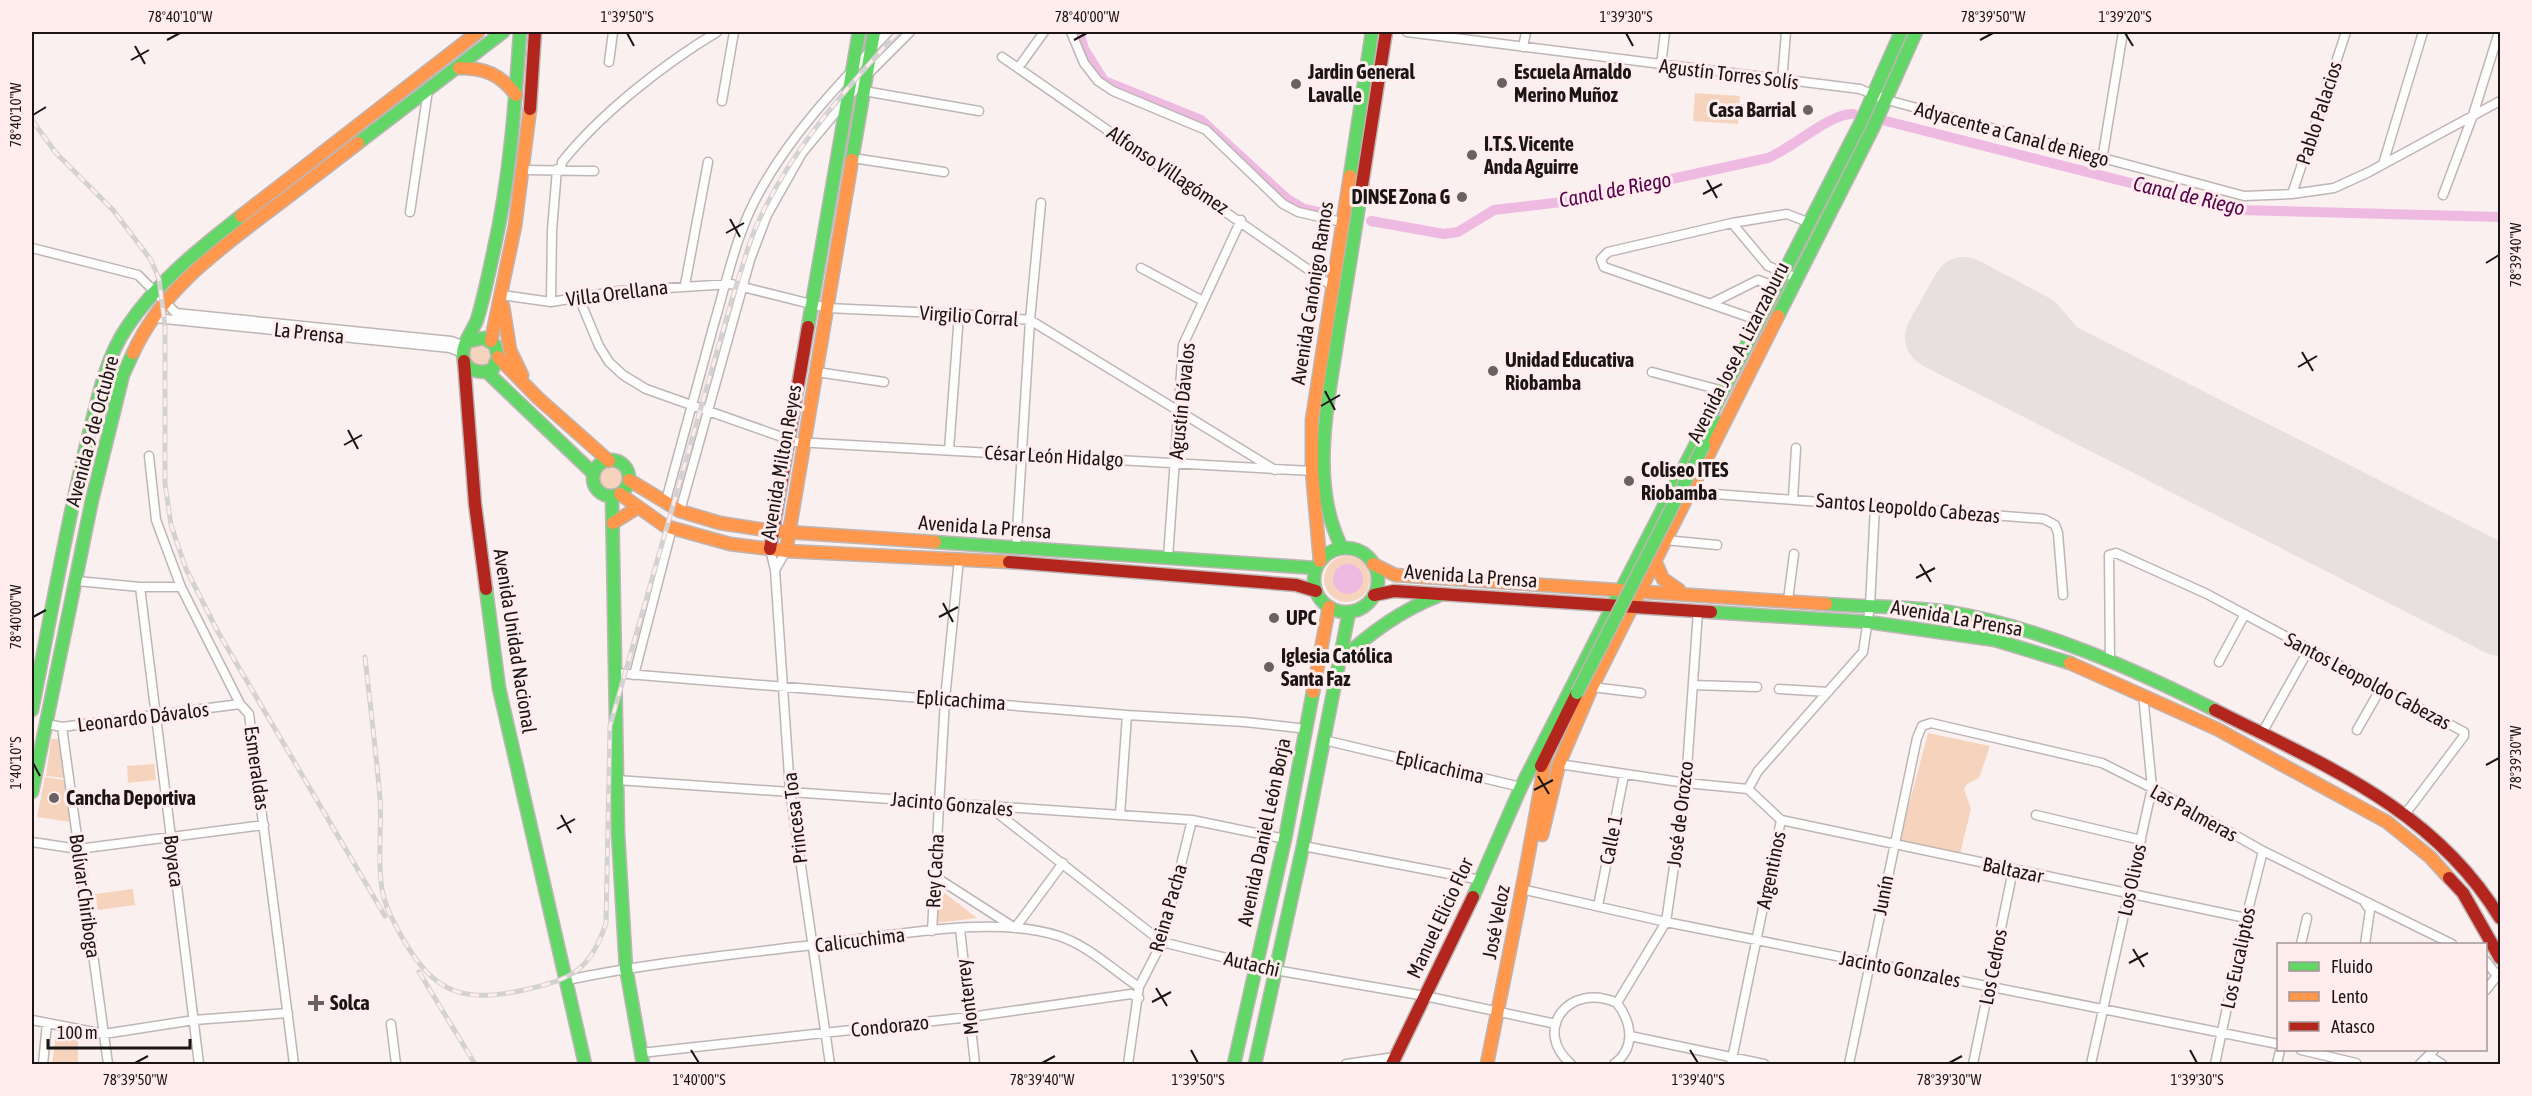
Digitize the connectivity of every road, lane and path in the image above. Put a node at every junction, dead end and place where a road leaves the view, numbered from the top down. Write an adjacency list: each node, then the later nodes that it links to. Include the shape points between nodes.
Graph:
1 (478, 32): 71 (main road, Avenida 9 de Octubre, via 200,248)
2 (503, 32): 31 (main road, Avenida 9 de Octubre)
3 (520, 32): 39 (main road)
4 (535, 32): 51 (main road)
5 (614, 32): 29 (street)
6 (717, 32): 50 (street, via 593,126)
7 (734, 32): 43 (street)
8 (859, 32): 33 (main road, Avenida Milton Reyes)
9 (874, 32): 27 (main road, Avenida Milton Reyes)
10 (888, 32): 27 (street)
11 (910, 32): 34 (street)
12 (1044, 32): 32 (street)
13 (1071, 32): 59 (street, via 1084,63 1098,81 1206,130 1283,204 1298,212)
14 (1372, 32): 59 (main road, Avenida Canónigo Ramos)
15 (1386, 32): 123 (main road, Avenida Canónigo Ramos, via 1325,421 1325,471 1332,524)
16 (1407, 32): 26 (street, Agustín Torres Solís)
17 (1526, 32): 26 (street)
18 (1665, 32): 30 (street)
19 (1786, 32): 35 (street)
20 (1901, 32): 38 (main road, Avenida Jose A. Lizarzaburu)
21 (1916, 32): 41 (main road, Avenida Jose A. Lizarzaburu)
22 (2123, 32): 47 (street)
23 (2346, 32): 54 (street, Pablo Palacios)
24 (2423, 32): 49 (street)
25 (2499, 32): 45 (street)
26 (1523, 47): 30 (street, Agustín Torres Solís)
27 (871, 50): 33 (street); 34 (main road, Avenida Milton Reyes)
28 (1002, 57): 32 (street, Alfonso Villagómez)
29 (609, 62)
30 (1661, 65): 35 (street, Agustín Torres Solís)
31 (459, 68): 36 (main road, Avenida 9 de Octubre); 39 (main road, via 484,68 505,80)
32 (1018, 68): 58 (street, Alfonso Villagómez)
33 (853, 69): 40 (main road, Avenida Milton Reyes); 66 (street, via 792,142 759,192 741,234)
34 (867, 75): 37 (main road, Avenida Milton Reyes); 40 (street)
35 (1782, 81): 38 (street, Agustín Torres Solís)
36 (428, 90): 57 (street); 76 (main road, Avenida 9 de Octubre, via 208,258)
37 (864, 91): 44 (street); 46 (main road, Avenida Milton Reyes)
38 (1874, 93): 41 (street, Adyacente a Canal de Riego); 61 (main road, Avenida Jose A. Lizarzaburu)
39 (516, 95): 85 (main road, via 504,190 484,295)
40 (849, 96): 69 (street, via 802,153 767,215); 78 (main road, Avenida Milton Reyes)
41 (1887, 100): 47 (street, Adyacente a Canal de Riego); 65 (main road, Avenida Jose A. Lizarzaburu)
42 (2500, 100): 45 (street, Adyacente a Canal de Riego)
43 (722, 101)
44 (979, 111)
45 (2473, 115): 49 (street, Adyacente a Canal de Riego); 55 (street)
46 (853, 158): 53 (street); 79 (main road, Avenida Milton Reyes)
47 (2102, 160): 54 (street, Adyacente a Canal de Riego, via 2244,196)
48 (708, 162): 67 (street)
49 (2383, 164): 54 (street, Adyacente a Canal de Riego, via 2334,188)
50 (559, 169): 51 (street); 52 (street); 75 (street, via 552,230)
51 (526, 170): 72 (main road)
52 (594, 171)
53 (944, 172)
54 (2292, 194)
55 (2442, 195)
56 (1041, 203): 82 (street)
57 (410, 212)
58 (1241, 220): 68 (street, Alfonso Villagómez); 74 (street, Agustín Dávalos)
59 (1342, 222): 68 (main road, Avenida Canónigo Ramos)
60 (1732, 223): 61 (street, via 1787,214); 64 (street, via 1768,266); 77 (street, via 1608,252 1601,259 1604,267)
61 (1810, 223): 64 (main road, Avenida Jose A. Lizarzaburu)
62 (32, 248): 71 (street, via 138,275)
63 (1141, 268): 74 (street)
64 (1784, 273): 65 (street); 70 (main road, Avenida Jose A. Lizarzaburu)
65 (1797, 278): 94 (main road, Avenida Jose A. Lizarzaburu)
66 (728, 284): 67 (street, Villa Orellana); 69 (street, Virgilio Corral); 93 (street)
67 (685, 285): 73 (street, Villa Orellana)
68 (1332, 286): 106 (main road, Avenida Canónigo Ramos, via 1312,420)
69 (743, 287): 78 (street, Virgilio Corral); 95 (street)
70 (1776, 287): 77 (street, via 1758,280); 83 (main road, Avenida Jose A. Lizarzaburu)
71 (154, 291): 76 (street); 169 (main road, Avenida 9 de Octubre, via 126,328 108,364 74,496)
72 (502, 295): 75 (street, Villa Orellana); 84 (main road); 92 (main road, via 514,364)
73 (579, 298): 75 (street, Villa Orellana); 93 (street, César León Hidalgo, via 589,328 609,362 646,389)
74 (1203, 301): 96 (street, Agustín Dávalos, via 1183,345)
75 (551, 302)
76 (165, 303): 81 (main road, Avenida 9 de Octubre); 85 (street, La Prensa, via 176,312 452,341)
77 (1712, 303): 83 (street)
78 (811, 304): 79 (street, Virgilio Corral); 97 (main road, Avenida Milton Reyes)
79 (827, 308): 80 (street, Virgilio Corral); 88 (main road, Avenida Milton Reyes)
80 (959, 314): 82 (street, Virgilio Corral); 100 (street)
81 (155, 318): 85 (street, La Prensa); 133 (main road, Avenida 9 de Octubre, via 138,342 123,375 92,500)
82 (1030, 320): 96 (street, Virgilio Corral); 101 (street)
83 (1760, 321): 91 (main road, Avenida Jose A. Lizarzaburu)
84 (491, 341): 85 (main road, via 477,338); 86 (main road)
85 (466, 350): 87 (main road, via 473,372); 235 (main road, Avenida Unidad Nacional, via 475,504 499,688)
86 (498, 357): 87 (main road, via 497,364); 92 (main road)
87 (487, 372): 107 (main road)
88 (817, 372): 90 (street); 97 (main road, Avenida Milton Reyes)
89 (1652, 372): 91 (street)
90 (884, 382)
91 (1721, 397): 98 (main road); 136 (main road, Avenida Jose A. Lizarzaburu)
92 (538, 398): 103 (main road)
93 (692, 405): 95 (street, César León Hidalgo); 112 (street)
94 (1731, 409): 98 (main road); 109 (main road, Avenida Jose A. Lizarzaburu)
95 (708, 410): 97 (street, César León Hidalgo); 115 (street)
96 (1178, 411): 104 (street, Agustín Dávalos); 105 (street, Virgilio Corral)
97 (796, 441): 100 (street, César León Hidalgo); 118 (main road, Avenida Milton Reyes); 119 (main road, Avenida Milton Reyes)
98 (1704, 445): 179 (main road, bridge)
99 (1796, 448): 111 (street)
100 (949, 450): 101 (street, César León Hidalgo)
101 (1023, 454): 104 (street, César León Hidalgo); 122 (street)
102 (148, 456): 135 (street, Esmeraldas, via 156,520)
103 (609, 460): 107 (main road); 108 (main road, via 623,465)
104 (1175, 462): 105 (street, César León Hidalgo); 127 (street, Agustín Dávalos)
105 (1275, 470): 106 (street, César León Hidalgo)
106 (1312, 471): 130 (main road, Avenida Canónigo Ramos)
107 (594, 474): 110 (main road, via 596,487 606,495)
108 (629, 480): 110 (main road); 112 (main road, Avenida La Prensa)
109 (1689, 492): 111 (street, Santos Leopoldo Cabezas); 120 (main road, Avenida Jose A. Lizarzaburu)
110 (616, 495): 114 (main road, Avenida La Prensa); 116 (main road)
111 (1793, 499): 113 (street, Santos Leopoldo Cabezas)
112 (665, 504): 115 (main road, Avenida La Prensa)
113 (1875, 506): 142 (street, Santos Leopoldo Cabezas, via 2044,519 2055,525 2058,533); 146 (street)
114 (637, 508): 116 (main road); 117 (main road, Avenida La Prensa)
115 (680, 512): 118 (main road, Avenida La Prensa)
116 (613, 523): 156 (main road)
117 (672, 528): 124 (main road, Avenida La Prensa, via 730,544); 157 (street)
118 (772, 531): 119 (main road, Avenida La Prensa); 124 (main road, Avenida Milton Reyes)
119 (790, 533): 122 (main road, Avenida La Prensa); 125 (main road, Avenida Milton Reyes)
120 (1665, 540): 121 (street); 129 (main road, Avenida Jose A. Lizarzaburu)
121 (1717, 545)
122 (1016, 548): 127 (main road, Avenida La Prensa)
123 (1342, 548): 130 (main road); 131 (main road, via 1360,552)
124 (770, 549): 125 (main road, Avenida La Prensa); 132 (street, Avenida Milton Reyes)
125 (786, 551): 128 (main road, Avenida La Prensa); 132 (street, Avenida Milton Reyes)
126 (1794, 554): 143 (street)
127 (1168, 558): 130 (main road, Avenida La Prensa)
128 (958, 560): 137 (main road, Avenida La Prensa, via 1296,585); 167 (street, Rey Cacha)
129 (1655, 561): 138 (main road, Avenida Jose A. Lizarzaburu); 140 (main road, via 1668,585)
130 (1318, 564): 137 (main road)
131 (1373, 564): 136 (main road, Avenida La Prensa, via 1395,575); 141 (main road, via 1378,580)
132 (775, 570): 159 (street, Princesa Toa)
133 (77, 581): 134 (street); 172 (main road, Avenida 9 de Octubre)
134 (140, 587): 135 (street); 170 (street, Boyaca)
135 (181, 587): 168 (street, Esmeraldas)
136 (1621, 590): 138 (main road, Avenida La Prensa); 144 (main road, Avenida Jose A. Lizarzaburu)
137 (1316, 591): 147 (main road)
138 (1640, 591): 140 (main road, Avenida La Prensa); 145 (main road, Avenida Jose A. Lizarzaburu)
139 (1444, 594): 141 (main road, Avenida La Prensa, via 1394,591); 144 (main road, Avenida La Prensa); 155 (main road, via 1385,620)
140 (1689, 594): 143 (main road, Avenida La Prensa)
141 (1374, 595): 149 (main road, via 1359,609)
142 (2063, 595)
143 (1788, 600): 146 (main road, Avenida La Prensa)
144 (1612, 604): 145 (main road, Avenida La Prensa); 184 (main road, Avenida Jose A. Lizarzaburu)
145 (1632, 606): 148 (main road, Avenida La Prensa); 160 (main road, Avenida Jose A. Lizarzaburu)
146 (1870, 606): 151 (street); 153 (main road, Avenida La Prensa, via 1948,612 1995,621)
147 (1329, 607): 149 (main road); 175 (main road, Avenida Daniel León Borja)
148 (1698, 611): 151 (main road, Avenida La Prensa); 158 (street, José de Orozco)
149 (1349, 612): 155 (main road, Avenida Daniel León Borja)
150 (2245, 614): 152 (street, Santos Leopoldo Cabezas); 153 (street, Santos Leopoldo Cabezas, via 2116,553 2109,555); 154 (street)
151 (1868, 622): 164 (street, via 1863,652); 166 (main road, Avenida La Prensa, via 1995,640 2073,664)
152 (2309, 649): 162 (street, Santos Leopoldo Cabezas); 177 (street)
153 (2110, 662): 177 (main road, Avenida La Prensa, via 2211,705)
154 (2219, 662)
155 (1338, 663): 178 (main road, Avenida Daniel León Borja)
156 (615, 673): 157 (street, Eplicachima); 182 (main road)
157 (634, 675): 159 (street, Eplicachima)
158 (1693, 685): 161 (street); 183 (street, José de Orozco)
159 (783, 686): 167 (street, Eplicachima); 187 (street, Princesa Toa)
160 (1592, 687): 165 (street); 180 (main road, Avenida Jose A. Lizarzaburu)
161 (1757, 687)
162 (2381, 688): 176 (street); 191 (street, Santos Leopoldo Cabezas, via 2464,734)
163 (1779, 689): 164 (street)
164 (1828, 692): 186 (street, via 1758,771)
165 (1641, 693)
166 (2143, 693): 185 (street, Los Olivos); 228 (main road, Avenida La Prensa, via 2387,822 2430,857 2463,893)
167 (945, 699): 171 (street, Eplicachima); 189 (street, Rey Cacha)
168 (240, 704): 170 (street, Leonardo Dávalos); 196 (street, Esmeraldas, via 249,714)
169 (32, 710)
170 (156, 715): 174 (street, Leonardo Dávalos); 197 (street, Boyaca)
171 (1127, 715): 175 (street, Eplicachima); 192 (street)
172 (47, 724): 174 (street, Leonardo Dávalos); 188 (main road, Avenida 9 de Octubre)
173 (1922, 726): 185 (street, Las Palmeras, via 1931,723 2102,764); 201 (street, Junín)
174 (62, 727): 203 (street, Bolívar Chiriboga)
175 (1307, 729): 198 (main road, Avenida Daniel León Borja)
176 (2357, 730)
177 (2262, 733): 191 (main road, Avenida La Prensa)
178 (1324, 740): 184 (street, Eplicachima); 202 (main road, Avenida Daniel León Borja)
179 (1545, 760): 205 (main road, José Veloz); 206 (main road)
180 (1559, 764): 181 (street); 205 (main road, Avenida Jose A. Lizarzaburu, via 1539,846)
181 (1624, 775): 183 (street); 214 (street, Calle 1)
182 (617, 780): 187 (street, Jacinto Gonzales); 232 (main road)
183 (1686, 783): 186 (street); 218 (street, José de Orozco)
184 (1521, 787): 206 (main road, Manuel Elicio Flor)
185 (2152, 788): 199 (street, Los Olivos); 204 (street, Las Palmeras)
186 (1748, 789): 195 (street, Argentinos)
187 (790, 791): 189 (street, Jacinto Gonzales); 227 (street, Princesa Toa)
188 (32, 792)
189 (940, 802): 190 (street, Jacinto Gonzales); 209 (street, Rey Cacha)
190 (990, 807): 192 (street, Jacinto Gonzales); 207 (street, Autachi)
191 (2406, 813): 217 (main road, Avenida La Prensa, via 2476,879)
192 (1120, 815): 194 (street, Jacinto Gonzales)
193 (2036, 815): 199 (street)
194 (1192, 820): 198 (street, Jacinto Gonzales); 223 (street, Reina Pacha)
195 (1781, 820): 201 (street, Baltazar); 222 (street, Argentinos)
196 (264, 825): 197 (street); 244 (street, Esmeraldas)
197 (171, 837): 203 (street); 247 (street, Boyaca)
198 (1285, 839): 230 (main road, Avenida Daniel León Borja)
199 (2141, 840): 212 (street, Los Olivos)
200 (32, 842): 203 (street)
201 (1893, 845): 208 (street, Baltazar); 231 (street, Junín)
202 (1303, 846): 210 (street); 233 (main road, Avenida Daniel León Borja)
203 (78, 849): 252 (street, Bolívar Chiriboga)
204 (2263, 851): 213 (street, Las Palmeras); 215 (street, Los Eucaliptos)
205 (1530, 857): 211 (main road, José Veloz)
206 (1488, 859): 210 (main road, Manuel Elicio Flor)
207 (1063, 863): 219 (street); 223 (street, Autachi)
208 (2013, 870): 212 (street, Baltazar); 237 (street, Los Cedros)
209 (934, 876): 219 (street); 221 (street, Rey Cacha)
210 (1481, 880): 239 (main road, Manuel Elicio Flor)
211 (1521, 889): 214 (street, Jacinto Gonzales); 243 (main road, José Veloz)
212 (2129, 895): 215 (street, Baltazar); 242 (street, Los Olivos)
213 (2365, 903): 225 (street, via 2370,910); 226 (street, Las Palmeras)
214 (1598, 906): 218 (street, Jacinto Gonzales)
215 (2246, 918): 251 (street, Los Eucaliptos)
216 (2307, 918): 224 (street)
217 (2500, 918)
218 (1666, 922): 222 (street, Jacinto Gonzales); 241 (street, José de Orozco)
219 (1015, 928): 220 (street, Calicuchima); 236 (street, Calicuchima, via 1059,936 1091,952)
220 (960, 929): 221 (street, Calicuchima); 245 (street, Monterrey)
221 (932, 931): 227 (street, Calicuchima)
222 (1756, 940): 231 (street, Jacinto Gonzales); 262 (street, Argentinos)
223 (1162, 942): 230 (street, Autachi); 236 (street, Reina Pacha)
224 (2301, 943)
225 (2366, 943)
226 (2448, 943)
227 (811, 945): 232 (street, Calicuchima); 253 (street, Princesa Toa)
228 (2500, 958)
229 (2487, 962): 234 (street)
230 (1255, 963): 233 (street, Autachi); 273 (main road, Avenida Daniel León Borja)
231 (1870, 963): 237 (street, Jacinto Gonzales); 280 (street, Junín)
232 (626, 968): 235 (street, Calicuchima); 259 (main road)
233 (1275, 970): 239 (street, Autachi); 274 (main road, Avenida Daniel León Borja)
234 (2499, 974): 238 (street)
235 (567, 980): 269 (main road, Avenida Unidad Nacional)
236 (1139, 987): 240 (street, Reina Pacha)
237 (1990, 987): 242 (street, Jacinto Gonzales); 281 (street, Los Cedros)
238 (2487, 989)
239 (1425, 996): 243 (street, Autachi); 261 (main road, Manuel Elicio Flor)
240 (1139, 998): 245 (street, Condorazo, via 1131,994); 272 (street, Reina Pacha)
241 (1617, 1003): 250 (street, via 1593,996 1581,998 1570,1003); 254 (street, via 1627,1018)
242 (2103, 1009): 251 (street, Jacinto Gonzales); 282 (street, Los Olivos)
243 (1499, 1010): 250 (street, Autachi); 276 (main road, José Veloz)
244 (288, 1013): 247 (street); 267 (street, Esmeraldas)
245 (970, 1017): 253 (street, Condorazo); 271 (street, Monterrey)
246 (32, 1020): 248 (street)
247 (194, 1020): 252 (street); 266 (street, Boyaca)
248 (46, 1023): 252 (street); 264 (street)
249 (391, 1024): 268 (street)
250 (1556, 1024): 277 (street, via 1560,1052)
251 (2222, 1033): 255 (street, Jacinto Gonzales); 283 (street, Los Eucaliptos)
252 (104, 1034): 265 (street, Bolívar Chiriboga)
253 (825, 1034): 259 (street, Condorazo); 270 (street, Princesa Toa)
254 (1630, 1036): 262 (street); 278 (street, via 1627,1049)
255 (2277, 1044)
256 (2305, 1051): 260 (street)
257 (2343, 1051): 260 (street)
258 (2432, 1053): 284 (street); 285 (street)
259 (642, 1059)
260 (2341, 1059): 263 (street)
261 (1394, 1061): 275 (street)
262 (1732, 1061): 279 (street)
263 (2356, 1064)
264 (43, 1065)
265 (108, 1065)
266 (199, 1065)
267 (294, 1065)
268 (396, 1065)
269 (585, 1065)
270 (830, 1065)
271 (975, 1065)
272 (1128, 1065)
273 (1234, 1065)
274 (1254, 1065)
275 (1346, 1065)
276 (1487, 1065)
277 (1571, 1065)
278 (1614, 1065)
279 (1764, 1065)
280 (1849, 1065)
281 (1973, 1065)
282 (2091, 1065)
283 (2215, 1065)
284 (2420, 1065)
285 (2442, 1065)

